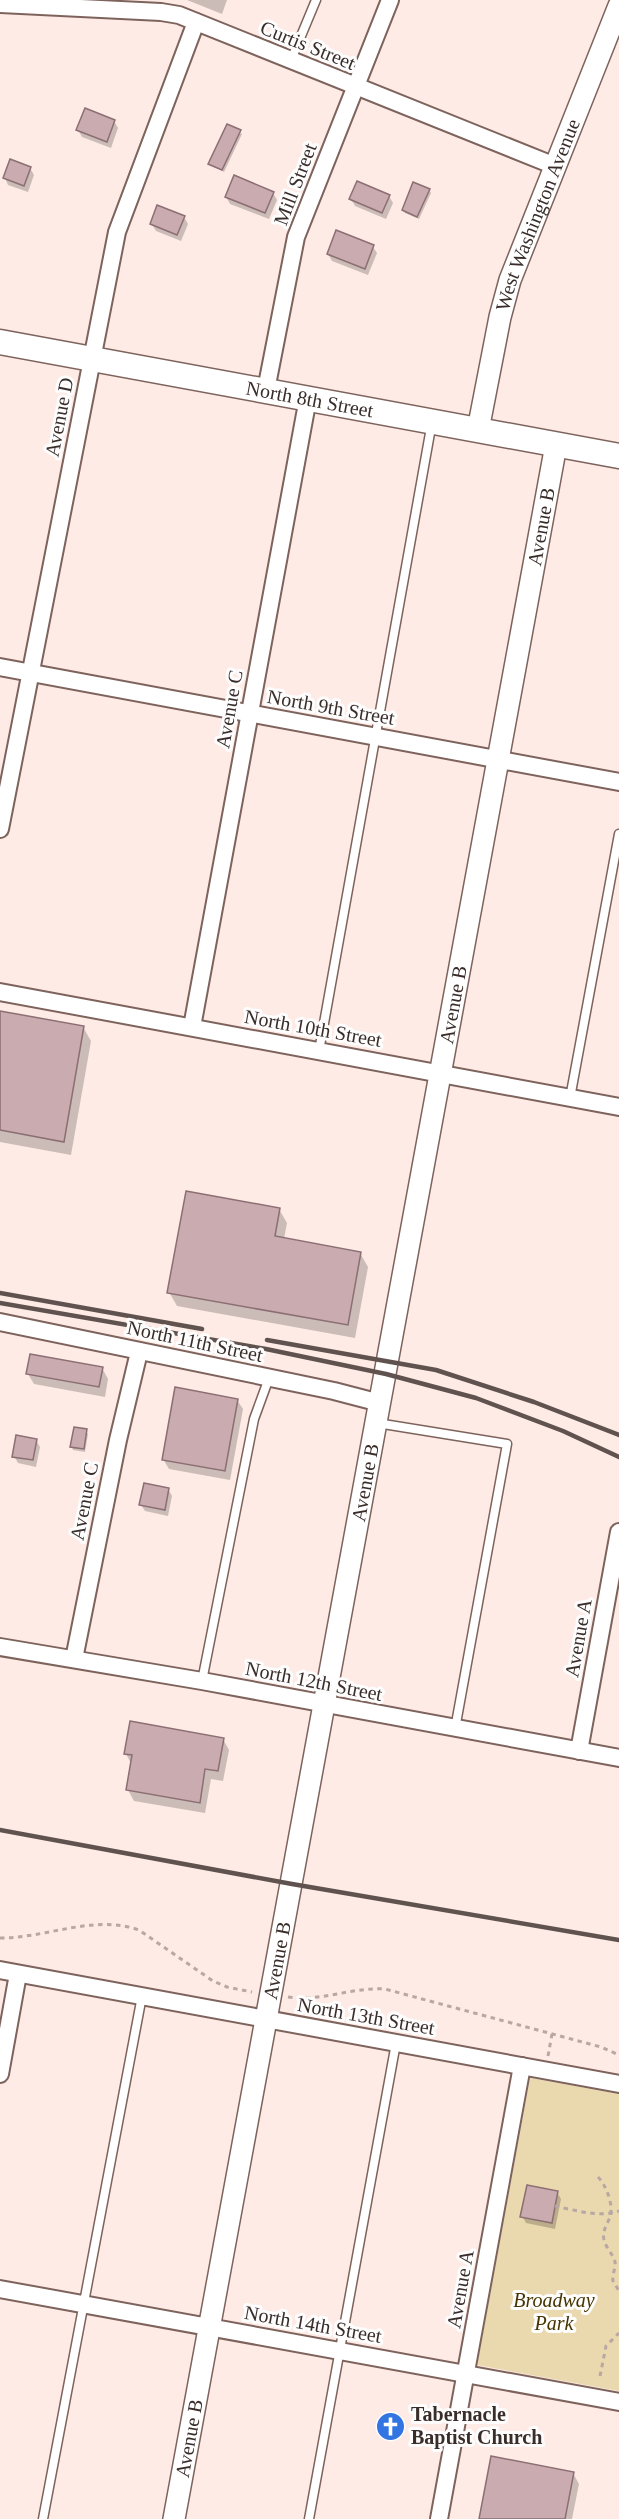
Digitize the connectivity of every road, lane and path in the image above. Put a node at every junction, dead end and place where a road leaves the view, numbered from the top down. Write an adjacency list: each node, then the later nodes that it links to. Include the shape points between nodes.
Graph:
1 (316, 0): 6 (lane)
2 (390, 0): 7 (street, Mill Street)
3 (0, 4): 5 (street, Curtis Street, via 161,12)
4 (619, 6): 8 (street, West Washington Avenue)
5 (196, 22): 6 (street, Curtis Street); 10 (street, Avenue D, via 117,232)
6 (291, 61): 7 (street, Curtis Street)
7 (355, 87): 8 (street, Curtis Street); 11 (street, Mill Street, via 296,237)
8 (555, 166): 14 (street, West Washington Avenue, via 510,280)
9 (0, 342): 10 (main road, North 8th Street)
10 (92, 359): 11 (main road, North 8th Street); 18 (street, Avenue D)
11 (266, 390): 12 (main road, North 8th Street)
12 (308, 398): 13 (main road, North 8th Street); 19 (street, Avenue C)
13 (432, 421): 14 (main road, North 8th Street); 20 (lane)
14 (478, 430): 15 (main road, North 8th Street)
15 (556, 445): 16 (main road, North 8th Street); 21 (street, Avenue B)
16 (619, 456)
17 (0, 667): 18 (street, North 9th Street)
18 (31, 673): 19 (street, North 9th Street); 23 (street, Avenue D)
19 (249, 713): 20 (street, North 9th Street); 26 (street, Avenue C)
20 (376, 737): 21 (street, North 9th Street); 27 (lane)
21 (499, 759): 22 (street, North 9th Street); 28 (street, Avenue B)
22 (619, 782)
23 (0, 829)
24 (619, 834): 29 (lane)
25 (0, 992): 26 (street, North 10th Street)
26 (192, 1027): 27 (street, North 10th Street)
27 (319, 1051): 28 (street, North 10th Street)
28 (441, 1073): 29 (street, North 10th Street); 34 (street, Avenue B)
29 (570, 1098): 30 (street, North 10th Street)
30 (619, 1107)
31 (0, 1322): 32 (street, North 11th Street)
32 (139, 1352): 33 (street, North 11th Street); 37 (street, Avenue C)
33 (269, 1378): 34 (street, North 11th Street, via 334,1391); 38 (lane, via 254,1419)
34 (379, 1413): 39 (street, Avenue B); 40 (lane, via 507,1444)
35 (619, 1532): 41 (street, Avenue A)
36 (0, 1647): 37 (street, North 12th Street)
37 (74, 1659): 38 (street, North 12th Street)
38 (202, 1681): 39 (street, North 12th Street)
39 (325, 1704): 40 (street, North 12th Street); 49 (street, Avenue B)
40 (455, 1729): 41 (street, North 12th Street)
41 (579, 1751): 42 (street, North 12th Street)
42 (619, 1758)
43 (0, 1938): 46 (path, via 103,1923 129,1926 213,1981)
44 (0, 1971): 45 (street, North 13th Street)
45 (18, 1974): 47 (street, North 13th Street); 55 (street)
46 (255, 1992)
47 (142, 1996): 49 (street, North 13th Street); 63 (lane)
48 (294, 1998): 50 (path, via 316,1999 350,1990 385,1989)
49 (267, 2019): 51 (street, North 13th Street); 64 (street, Avenue B)
50 (552, 2034): 52 (path); 53 (path)
51 (396, 2043): 54 (street, North 13th Street); 66 (lane)
52 (619, 2055)
53 (546, 2062)
54 (522, 2066): 56 (street, North 13th Street); 67 (street, Avenue A)
55 (0, 2074)
56 (619, 2084)
57 (598, 2177): 60 (path, via 606,2188)
58 (555, 2206): 60 (path)
59 (619, 2211): 60 (path)
60 (611, 2214): 62 (path, via 604,2240 614,2259 613,2281)
61 (0, 2289): 63 (street, North 14th Street)
62 (619, 2291)
63 (83, 2304): 64 (street, North 14th Street); 70 (lane)
64 (210, 2327): 66 (street, North 14th Street); 71 (street, Avenue B)
65 (619, 2332): 68 (path, via 606,2346)
66 (340, 2351): 67 (street, North 14th Street); 72 (lane)
67 (465, 2374): 69 (street, North 14th Street); 73 (street, Avenue A)
68 (600, 2376)
69 (619, 2402)
70 (43, 2519)
71 (174, 2519)
72 (309, 2519)
73 (439, 2519)

